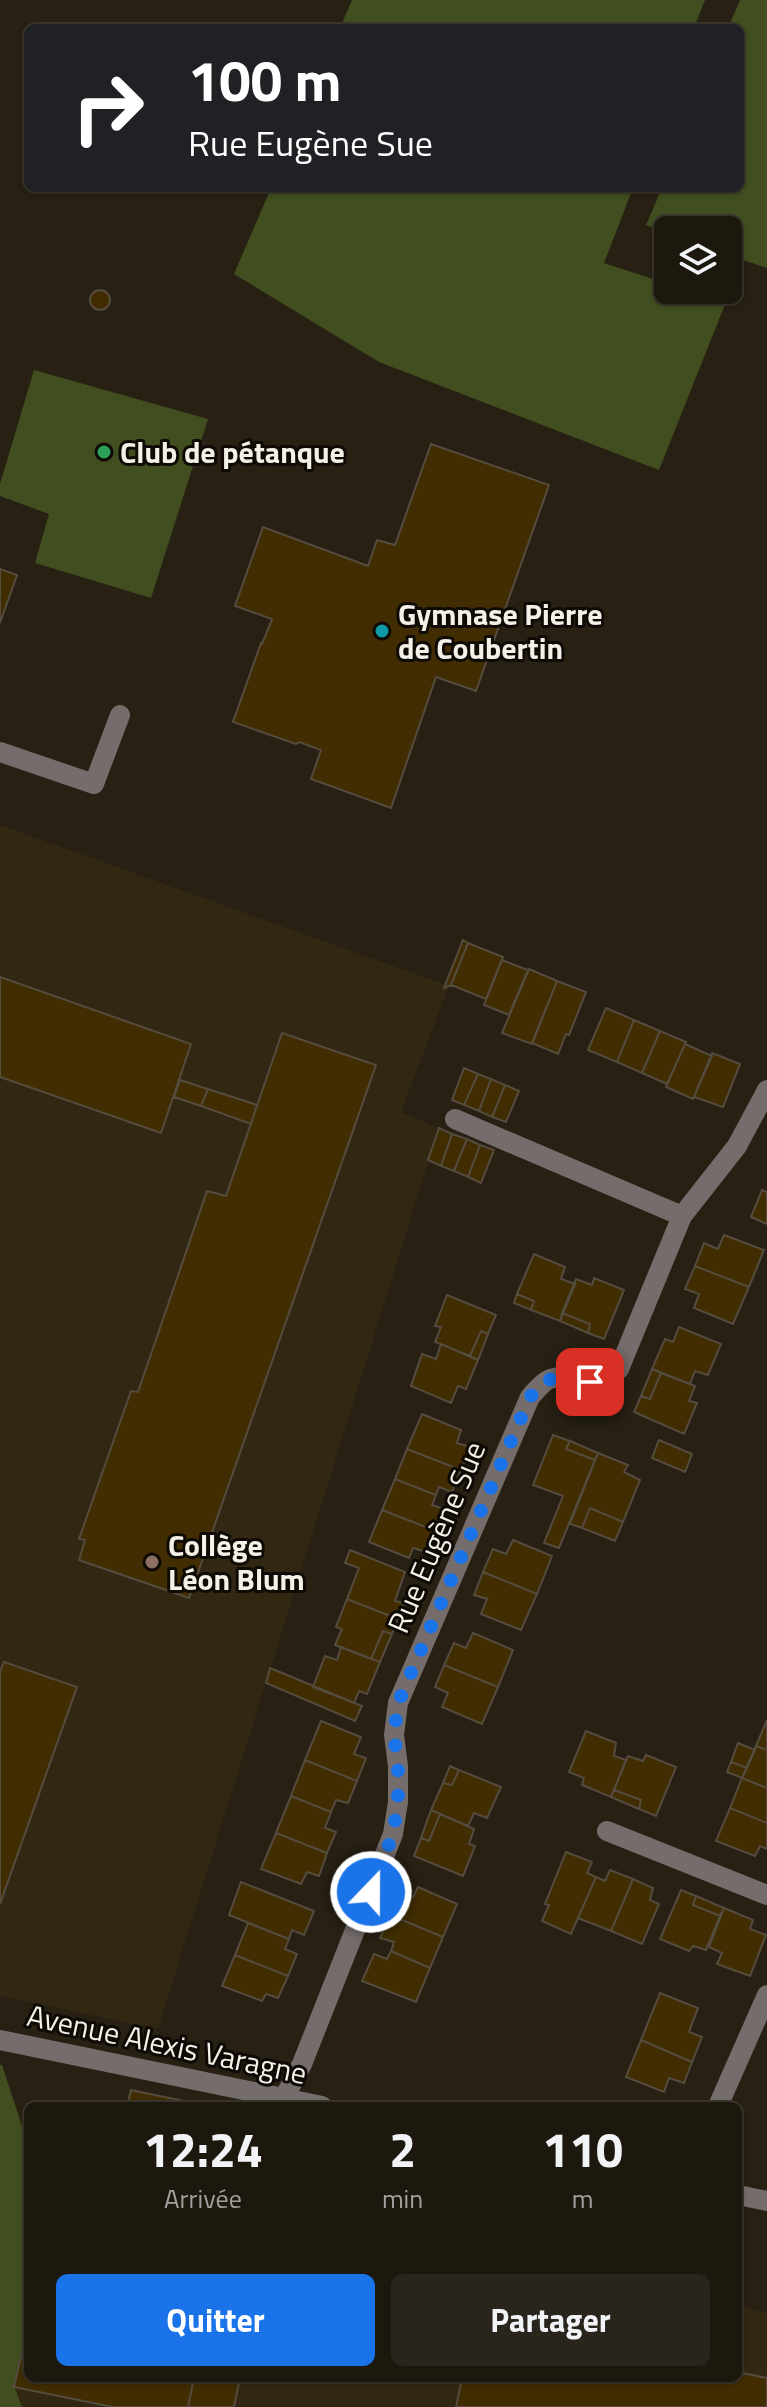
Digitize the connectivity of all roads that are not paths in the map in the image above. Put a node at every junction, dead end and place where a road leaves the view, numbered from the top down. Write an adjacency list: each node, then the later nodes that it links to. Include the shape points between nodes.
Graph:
1 (120, 715): 2 (street, via 94,784)
2 (0, 752)
3 (767, 1090): 5 (street, Rue Eugène Sue, via 737,1146)
4 (455, 1119): 5 (street)
5 (682, 1216): 10 (street, Rue Eugène Sue, via 619,1369 607,1381 547,1380 530,1397 398,1703 393,1834)
6 (607, 1831): 7 (street)
7 (767, 1895)
8 (767, 1995): 12 (street)
9 (0, 2040): 10 (street, Avenue Alexis Varagne)
10 (284, 2098): 11 (street, Avenue Alexis Varagne)
11 (303, 2102)
12 (720, 2102)
13 (742, 2196): 14 (street)
14 (767, 2201)

